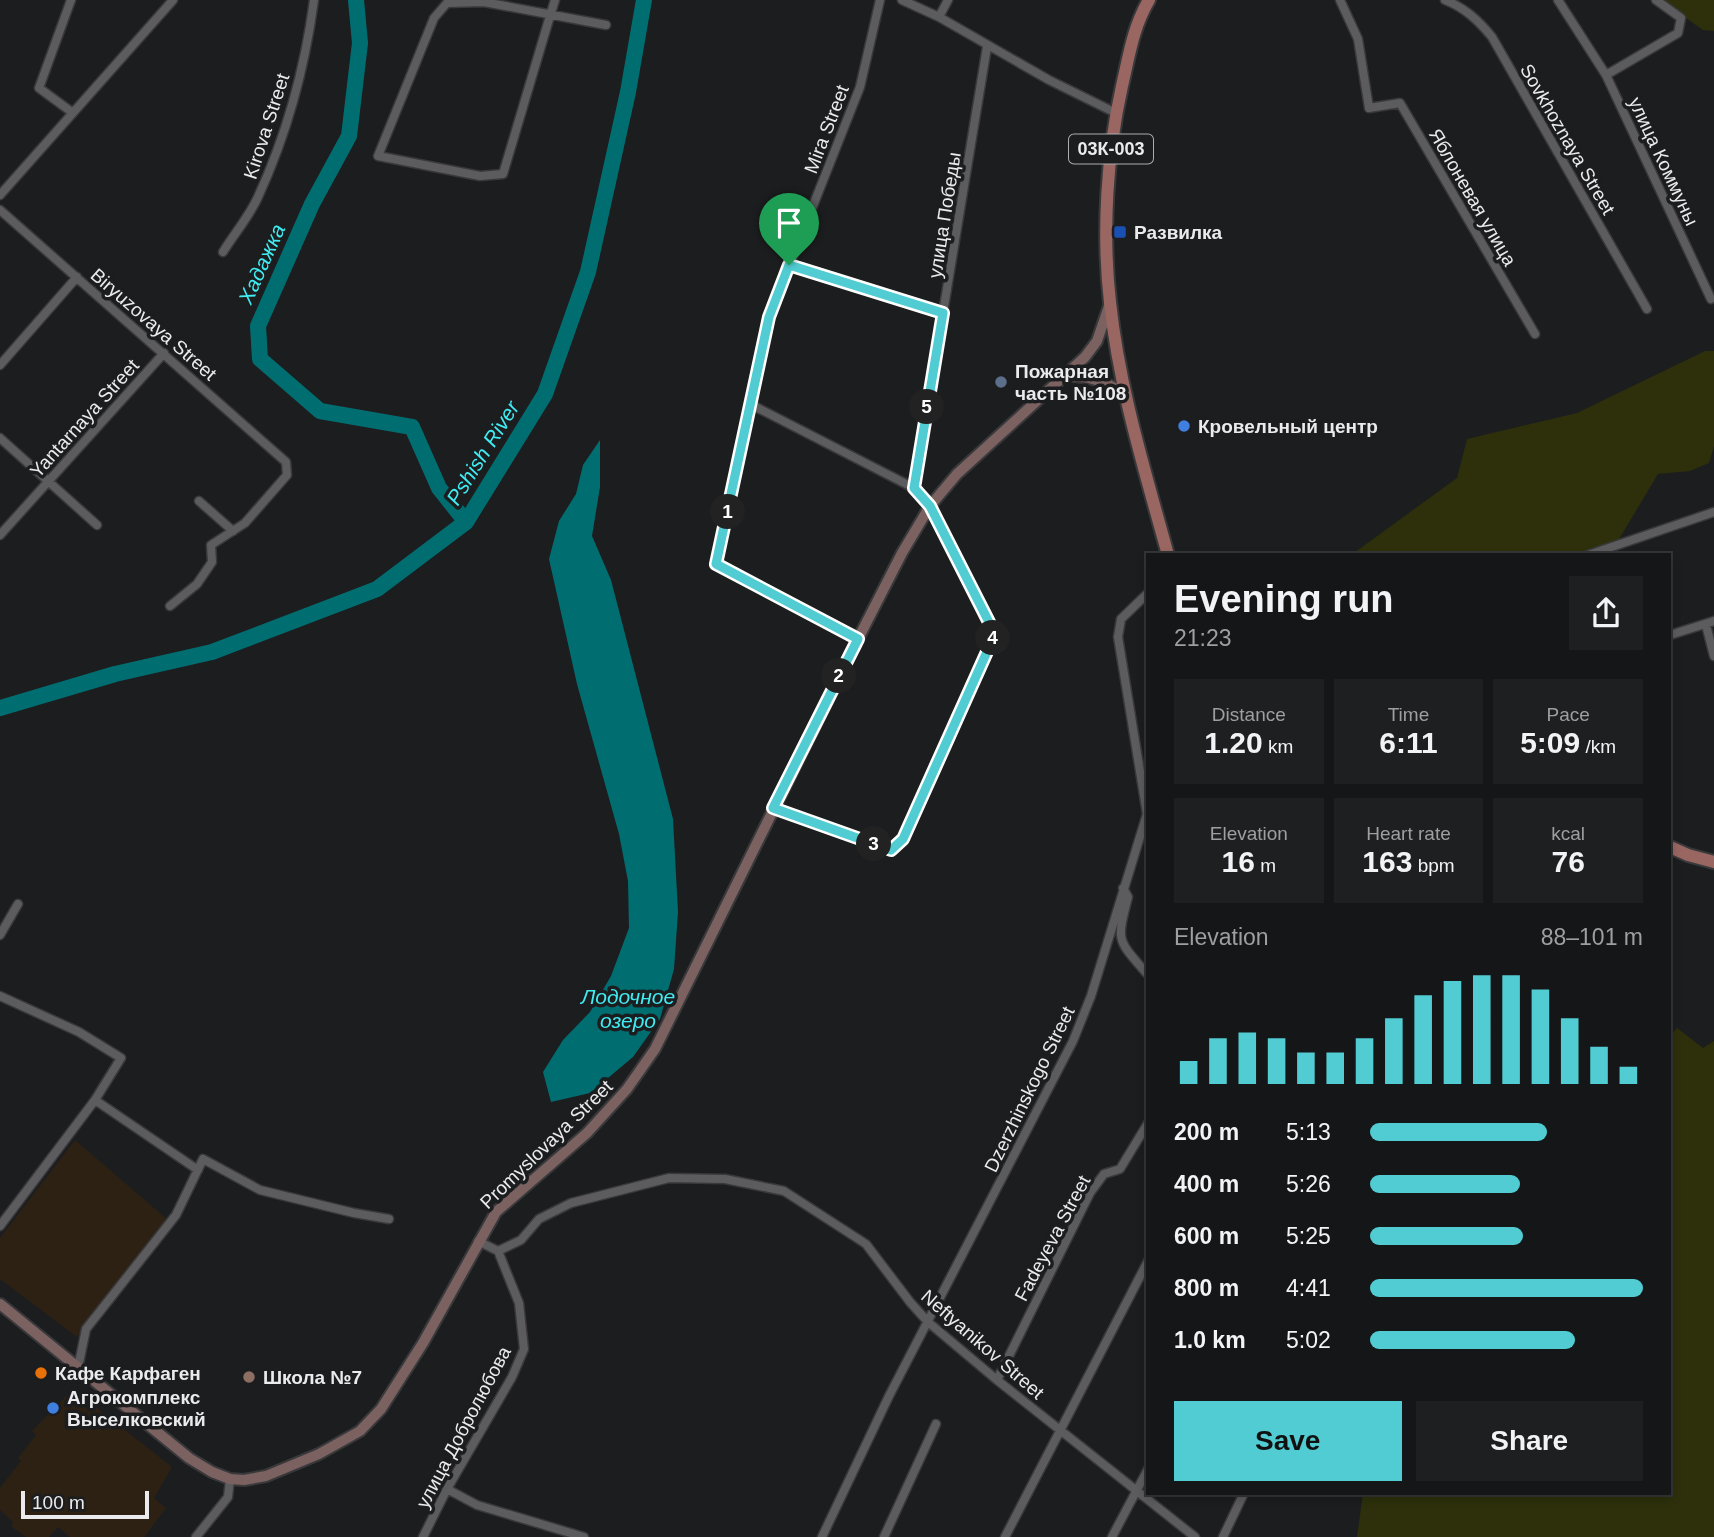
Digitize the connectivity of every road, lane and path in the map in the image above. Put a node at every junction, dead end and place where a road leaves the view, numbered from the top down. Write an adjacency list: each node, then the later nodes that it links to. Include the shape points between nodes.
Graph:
1 (71, 0): 19 (street, via 39,88)
2 (173, 0): 19 (street)
3 (314, 0): 23 (street, Kirova Street, via 296,91 281,136 257,199)
4 (555, 0): 14 (street)
5 (880, 0): 24 (street, Mira Street, via 860,87)
6 (902, 0): 15 (street)
7 (948, 0): 15 (street)
8 (1149, 0): 20 (main road, 03К-003, via 1134,32)
9 (1340, 0): 30 (street, Яблоневая улица, via 1358,39 1369,108 1400,103)
10 (1445, 0): 28 (street, Sovkhoznaya Street, via 1461,6 1492,37)
11 (1558, 0): 18 (street, улица Коммуны)
12 (1656, 0): 18 (street, via 1681,18 1678,33)
13 (485, 1): 14 (street); 14 (street, via 447,2 434,18 378,156 480,176 503,174)
14 (550, 16): 16 (street)
15 (939, 17): 17 (street)
16 (606, 25)
17 (987, 47): 20 (street); 29 (street, улица Победы)
18 (1606, 75): 26 (street, улица Коммуны)
19 (73, 113): 21 (street)
20 (1116, 113): 27 (main road, 03К-003, via 1108,172)
21 (0, 195)
22 (0, 210): 25 (street, Biryuzovaya Street)
23 (223, 252)
24 (789, 265): 29 (street); 35 (street, Mira Street, via 769,317)
25 (77, 277): 31 (street, Biryuzovaya Street); 32 (street)
26 (1711, 299)
27 (1110, 304): 33 (main road, Promyslovaya Street, via 1097,341); 34 (main road, 03К-003)
28 (1647, 309)
29 (943, 313): 38 (street, улица Победы)
30 (1535, 334)
31 (164, 353): 37 (street, Yantarnaya Street); 43 (street, Biryuzovaya Street, via 286,462 287,475)
32 (0, 365)
33 (1063, 376): 34 (main road, via 1096,378); 40 (main road, Promyslovaya Street, via 957,474)
34 (1126, 395): 45 (main road, 03К-003)
35 (752, 405): 38 (street); 51 (street, Mira Street, via 716,564)
36 (0, 438): 37 (street)
37 (47, 481): 42 (street); 44 (street, Yantarnaya Street)
38 (914, 488): 40 (street)
39 (199, 501): 43 (street)
40 (930, 506): 51 (main road, Promyslovaya Street); 53 (street, via 995,634 903,839 891,850)
41 (1714, 513): 46 (street)
42 (97, 525)
43 (233, 531): 48 (street, via 211,545 212,562 197,584)
44 (0, 535)
45 (1167, 553)
46 (1594, 553)
47 (1146, 595): 54 (street, Dzerzhinskogo Street, via 1121,619 1118,637)
48 (170, 606)
49 (1710, 623): 50 (street); 52 (street)
50 (1671, 635)
51 (858, 639): 53 (main road, Promyslovaya Street)
52 (1714, 656)
53 (773, 808): 68 (main road, Promyslovaya Street, via 655,1049 628,1089 587,1133 496,1212)
54 (1146, 808)
55 (1146, 817): 58 (street, Dzerzhinskogo Street)
56 (1671, 847): 57 (main road)
57 (1714, 862)
58 (1123, 888): 61 (street, via 1129,897 1119,932 1124,947); 72 (street, Dzerzhinskogo Street, via 1073,1041)
59 (18, 904): 60 (street)
60 (0, 935)
61 (1146, 973)
62 (0, 996): 63 (street, via 79,1032 121,1058)
63 (95, 1100): 65 (street); 67 (street)
64 (1146, 1126): 74 (street, Fadeyeva Street, via 1120,1169 1104,1174 1090,1193)
65 (198, 1170): 66 (street, via 203,1159 260,1190); 73 (street, via 176,1215 86,1329)
66 (390, 1219)
67 (0, 1226)
68 (478, 1241): 69 (street); 78 (main road, Promyslovaya Street, via 423,1343 381,1409 360,1431 267,1476)
69 (498, 1251): 72 (street, Neftyanikov Street, via 521,1240 539,1219 572,1203 669,1178 725,1179 784,1191 866,1244); 79 (street, улица Добролюбова, via 519,1303 524,1349)
70 (1146, 1265): 76 (street)
71 (0, 1304): 73 (main road)
72 (928, 1322): 74 (street, Neftyanikov Street); 85 (street, Dzerzhinskogo Street)
73 (78, 1368): 78 (main road, via 189,1458)
74 (997, 1380): 76 (street, Neftyanikov Street)
75 (936, 1424): 86 (street)
76 (1060, 1430): 80 (street, Neftyanikov Street); 87 (street)
77 (1146, 1472): 80 (street)
78 (230, 1479): 82 (street, via 228,1497)
79 (447, 1489): 83 (street, улица Добролюбова); 84 (street, via 477,1505)
80 (1135, 1491): 88 (street); 89 (street, Neftyanikov Street)
81 (1243, 1495): 90 (street)
82 (196, 1537)
83 (423, 1537)
84 (584, 1537)
85 (822, 1537)
86 (884, 1537)
87 (1005, 1537)
88 (1112, 1537)
89 (1195, 1537)
90 (1223, 1537)

